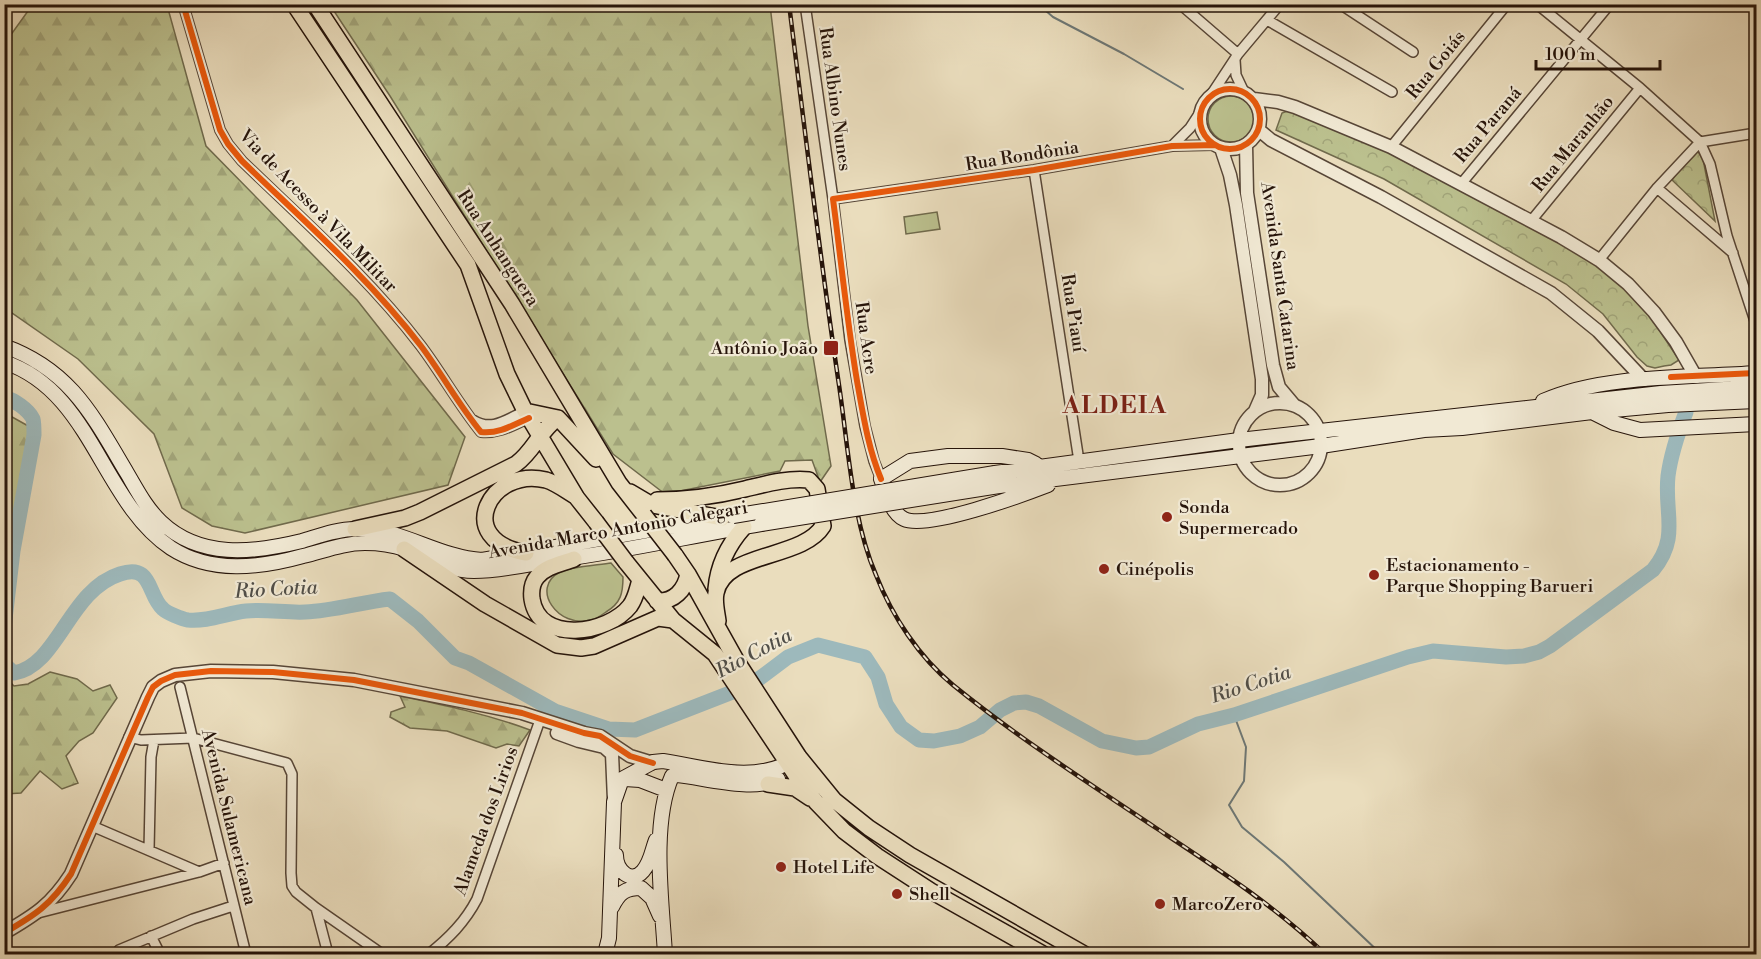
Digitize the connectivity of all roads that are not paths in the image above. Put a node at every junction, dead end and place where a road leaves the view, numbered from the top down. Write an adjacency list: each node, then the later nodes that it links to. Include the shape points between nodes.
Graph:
1 (183, 4): 48 (street, Via de Acesso à Vila Militar, via 220,130 242,161 358,273 421,345 471,419 488,426)
2 (294, 4): 48 (main road, Rua Anhanguera, via 468,265 507,374)
3 (315, 4): 61 (main road, Rua Anhanguera, via 512,304)
4 (805, 4): 31 (street, Rua Albino Nunes)
5 (1180, 4): 14 (street)
6 (1280, 4): 11 (street)
7 (1340, 4): 13 (street)
8 (1507, 4): 27 (street, Rua Goiás)
9 (1537, 4): 12 (street)
10 (1610, 4): 12 (street, Rua Paraná)
11 (1267, 20): 14 (street); 16 (street)
12 (1580, 41): 15 (street); 29 (street, Rua Paraná)
13 (1413, 52)
14 (1237, 56): 17 (street); 18 (street, via 1236,75)
15 (1640, 88): 23 (street); 32 (street, Rua Maranhão)
16 (1392, 92)
17 (1211, 95): 18 (street, via 1227,89); 20 (street)
18 (1249, 96): 19 (street); 21 (street, via 1259,108)
19 (1278, 102): 21 (street); 27 (street)
20 (1201, 111): 24 (street); 25 (street, via 1201,129)
21 (1260, 124): 26 (street); 40 (street, via 1271,140 1551,293 1598,331)
22 (1756, 133): 23 (street)
23 (1700, 141): 30 (street); 33 (street, via 1710,164)
24 (1172, 146): 25 (street, Rua Rondônia); 28 (street, Rua Rondônia)
25 (1218, 146): 26 (street, via 1229,150); 46 (street, Avenida Santa Catarina, via 1230,175 1236,205 1262,379 1262,395)
26 (1246, 146): 44 (street, Avenida Santa Catarina, via 1247,193 1273,365 1279,387)
27 (1391, 147): 29 (street)
28 (1034, 170): 31 (street, Rua Rondônia); 56 (street, Rua Piauí)
29 (1461, 184): 32 (street)
30 (1657, 188): 33 (street); 34 (street)
31 (833, 199): 59 (street, Rua Acre, via 860,399 870,449)
32 (1531, 221): 34 (street)
33 (1733, 253): 35 (street)
34 (1599, 260): 39 (street, via 1628,284 1660,320)
35 (1756, 324)
36 (4, 346): 66 (main road, Avenida Marco Antonio Calegari, via 42,364 76,394 142,500 180,536 223,551 247,551)
37 (4, 362): 67 (main road, Avenida Marco Antonio Calegari, via 34,378 73,415 135,513 173,549 196,559 238,567 287,561 350,544)
38 (1756, 373): 39 (main road)
39 (1696, 377): 40 (main road)
40 (1644, 380): 45 (main road, via 1557,395)
41 (1756, 387): 42 (main road)
42 (1665, 399): 43 (main road); 45 (main road); 47 (main road)
43 (1756, 401)
44 (1295, 406): 46 (street, via 1270,404); 51 (street, Avenida Santa Catarina, via 1310,416)
45 (1529, 408): 51 (main road)
46 (1255, 411): 53 (street, Avenida Santa Catarina, via 1244,423)
47 (1592, 412): 50 (main road, via 1626,427 1658,430); 54 (main road, via 1424,430)
48 (527, 414): 49 (main road); 52 (main road, Rua Anhanguera)
49 (558, 418): 52 (main road); 61 (main road)
50 (1756, 424)
51 (1319, 431): 53 (main road); 54 (street)
52 (540, 435): 62 (main road, Rua Anhanguera); 66 (main road, via 526,456 507,469 405,518)
53 (1239, 440): 55 (street); 56 (main road)
54 (1321, 446): 55 (main road); 55 (street, via 1311,470 1289,484 1272,484 1256,477)
55 (1240, 456): 58 (main road)
56 (1079, 460): 57 (main road)
57 (1040, 466): 59 (main road, via 1002,456 948,456 910,460); 60 (main road)
58 (1073, 477): 59 (main road, via 982,507 916,521 902,518 896,512); 60 (main road)
59 (881, 479)
60 (997, 480): 64 (main road, Avenida Marco Antonio Calegari, bridge); 65 (main road, Avenida Marco Antonio Calegari, bridge)
61 (619, 483): 63 (main road); 70 (main road, Rua Anhanguera, bridge)
62 (577, 498): 68 (main road, via 537,479 513,482 495,493 485,514 491,536 510,550); 71 (main road, Rua Anhanguera, bridge)
63 (641, 499): 64 (main road, via 664,508); 72 (main road, via 695,498 792,479 808,480 817,489 823,526 819,533 802,544 742,565 723,580)
64 (727, 517): 68 (main road, Avenida Marco Antonio Calegari)
65 (744, 527): 69 (main road, Avenida Marco Antonio Calegari); 72 (main road, via 722,557)
66 (355, 529): 68 (main road, Avenida Marco Antonio Calegari, via 397,535 466,559)
67 (404, 549): 69 (main road, Avenida Marco Antonio Calegari, via 450,568 472,572); 74 (main road, via 485,604 557,645 594,646 658,618)
68 (526, 553)
69 (574, 559): 71 (main road, via 543,572 531,594 537,613 545,621 567,630 596,628 611,622 630,606)
70 (688, 574): 73 (main road, via 679,593 670,600); 75 (main road, Rua Anhanguera)
71 (640, 580): 73 (main road, Rua Anhanguera)
72 (716, 592): 75 (main road)
73 (657, 601): 74 (main road, Rua Anhanguera)
74 (673, 620): 76 (main road, Rua Anhanguera)
75 (720, 633): 76 (main road, Rua Anhanguera)
76 (730, 663): 83 (main road)
77 (180, 687): 80 (street, Avenida Sulamericana)
78 (540, 720): 79 (street, via 365,681 273,672 211,671 175,675 153,687); 82 (street, via 608,739 630,756); 87 (street, via 551,730 604,747 612,754); 107 (street, Alameda dos Lirios, via 477,899 460,926)
79 (129, 737): 81 (street); 89 (street)
80 (193, 738): 81 (street); 93 (street, Avenida Sulamericana); 96 (street, via 287,762 291,774 291,881 296,892)
81 (154, 740): 92 (street)
82 (653, 763): 84 (main road); 85 (main road, via 663,761); 86 (main road)
83 (796, 764): 85 (main road); 88 (main road); 111 (main road, via 834,800 891,843)
84 (622, 779): 86 (main road); 87 (main road)
85 (763, 779): 86 (main road, via 749,785 672,776); 88 (main road, via 795,788)
86 (662, 788): 91 (main road)
87 (614, 802): 90 (main road)
88 (816, 802): 110 (main road, via 844,831 877,856)
89 (92, 826): 92 (street); 98 (street, via 71,874)
90 (613, 833): 91 (main road, via 620,871 636,876 646,867); 97 (main road)
91 (660, 836): 99 (main road)
92 (149, 850): 94 (street)
93 (224, 863): 94 (street); 95 (street, Avenida Sulamericana)
94 (199, 872): 98 (street)
95 (233, 906): 101 (street); 104 (street, Avenida Sulamericana)
96 (316, 908): 105 (street); 106 (street)
97 (610, 910): 99 (main road, via 626,889 641,888 652,898); 108 (main road)
98 (37, 914): 100 (street)
99 (664, 927): 109 (main road)
100 (4, 933)
101 (151, 936): 102 (street); 103 (street)
102 (117, 952)
103 (160, 954)
104 (246, 954)
105 (328, 954)
106 (382, 954)
107 (429, 954)
108 (605, 954)
109 (665, 954)
110 (1043, 954)
111 (1084, 954)

